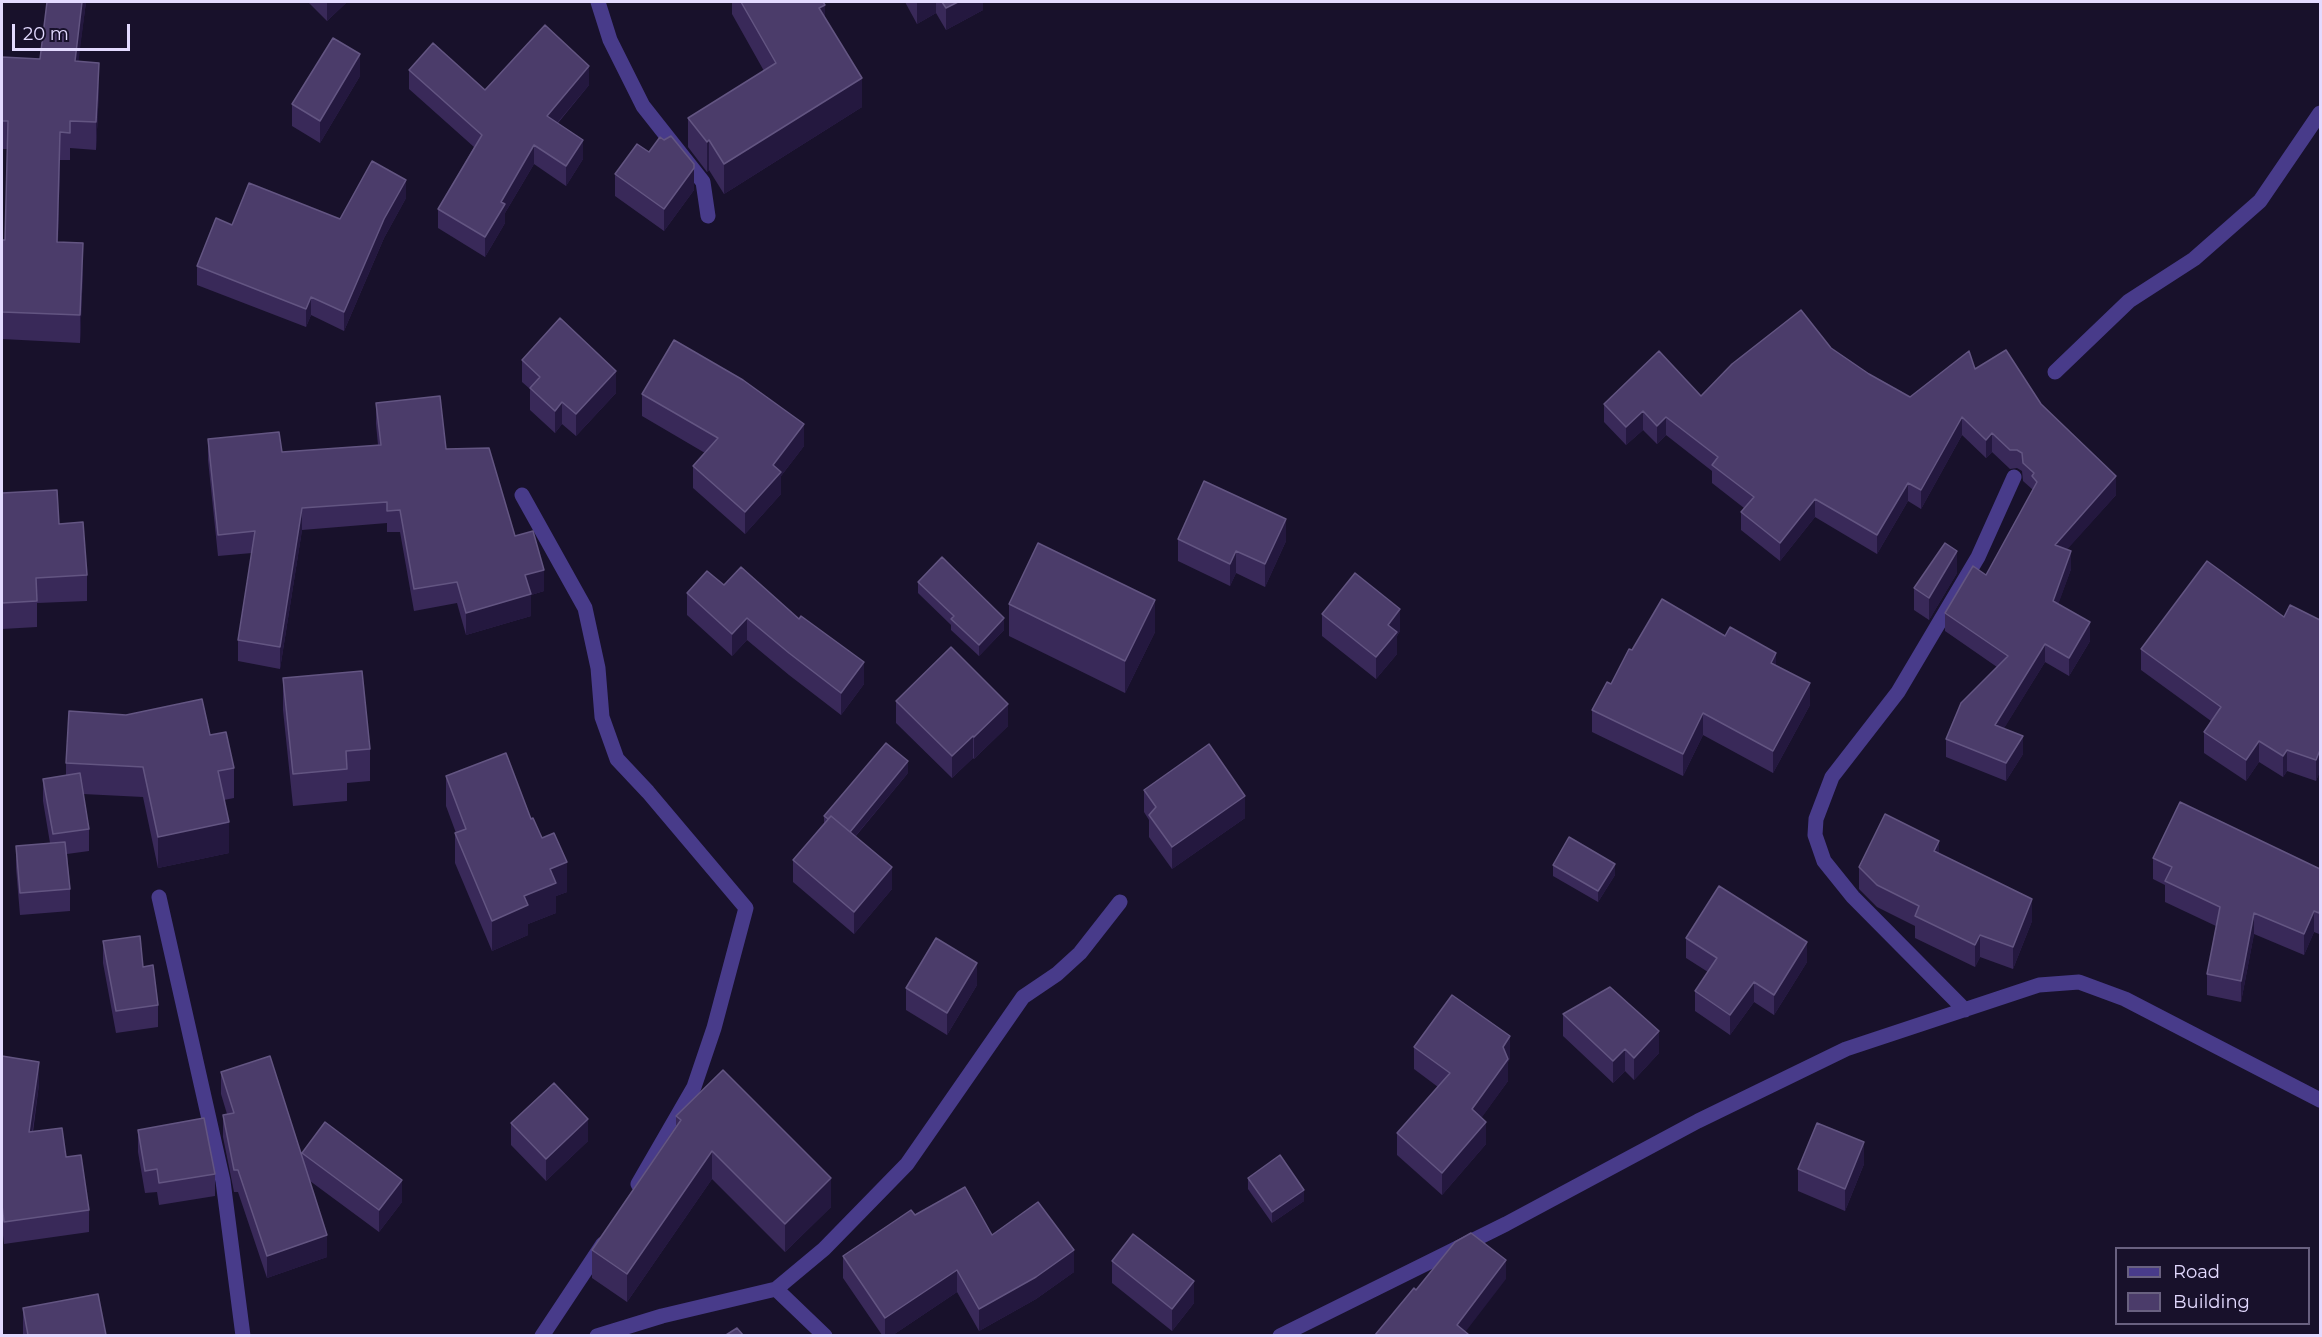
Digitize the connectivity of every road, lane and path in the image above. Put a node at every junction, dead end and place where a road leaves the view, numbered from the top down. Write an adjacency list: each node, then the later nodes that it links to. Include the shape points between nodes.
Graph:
1 (598, 2): 3 (street, via 610,40 642,106 703,182)
2 (2320, 113): 4 (street, via 2260,201 2194,259 2129,301)
3 (708, 216)
4 (2055, 372)
5 (2014, 477): 9 (street, via 1978,557 1898,692 1833,777 1816,819 1815,835 1824,861 1853,897)
6 (522, 495): 11 (street, via 585,608 598,668 602,717 617,759 746,908 694,1087)
7 (159, 897): 14 (street, via 223,1181)
8 (1120, 902): 13 (street, via 1080,953 1023,997 907,1164 824,1249)
9 (1965, 1010): 10 (street, via 2038,985 2079,982 2175,1023); 18 (street, via 1846,1049 1698,1120 1506,1224)
10 (2320, 1100)
11 (629, 1201)
12 (611, 1232): 15 (street)
13 (776, 1289): 16 (street); 17 (street)
14 (243, 1335)
15 (542, 1335)
16 (597, 1335)
17 (825, 1335)
18 (1280, 1335)

